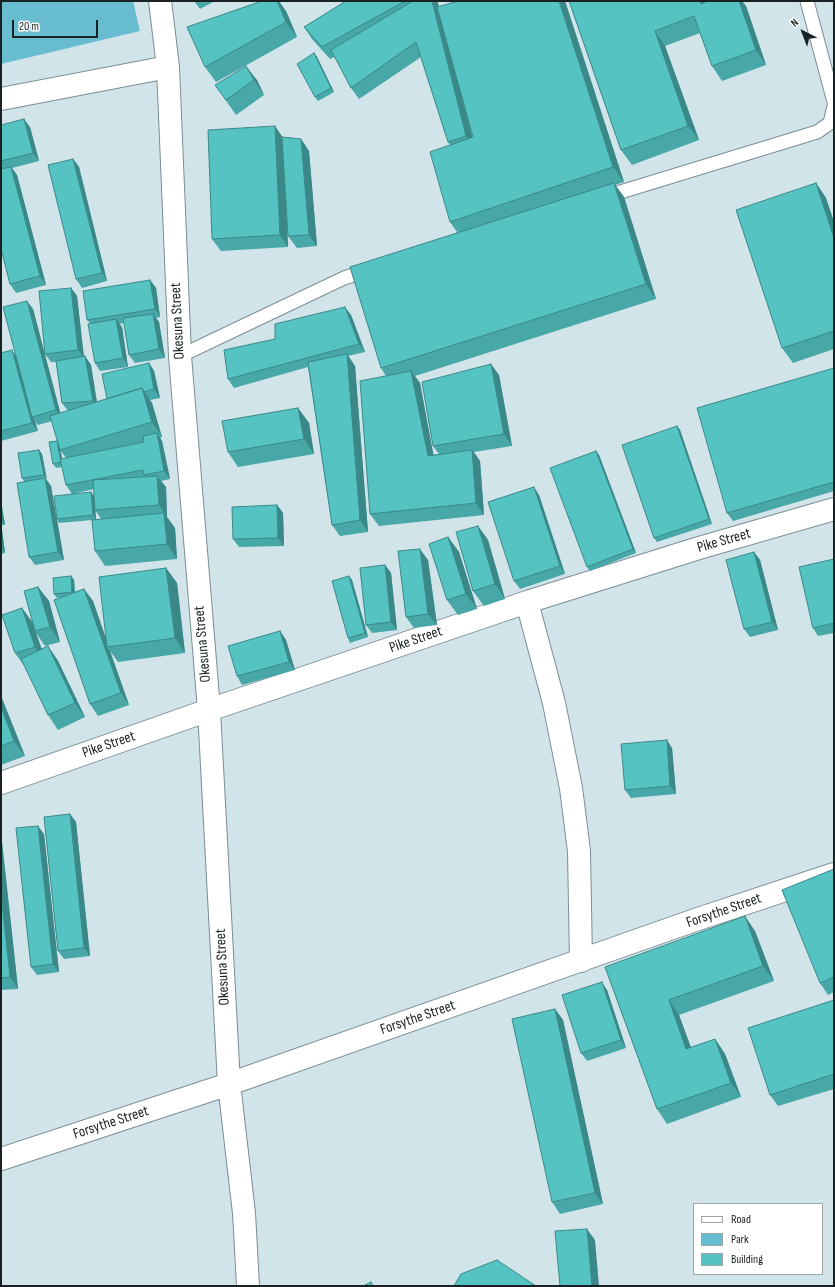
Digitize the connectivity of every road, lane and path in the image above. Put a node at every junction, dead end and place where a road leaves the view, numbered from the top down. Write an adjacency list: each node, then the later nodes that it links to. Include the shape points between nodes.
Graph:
1 (160, 1): 3 (street, Okesuna Street)
2 (807, 1): 5 (lane)
3 (168, 67): 4 (street); 9 (street, Okesuna Street)
4 (1, 99)
5 (834, 102)
6 (834, 106): 7 (lane, via 830,123 818,132)
7 (594, 200)
8 (382, 266): 9 (lane, via 344,278)
9 (180, 356): 12 (street, Okesuna Street)
10 (834, 509): 11 (street, Pike Street)
11 (527, 602): 12 (street, Pike Street); 15 (street, via 554,703 571,788 579,851)
12 (209, 710): 13 (street, Pike Street); 16 (street, Okesuna Street)
13 (1, 783)
14 (834, 874): 15 (street, Forsythe Street)
15 (581, 961): 16 (street, Forsythe Street)
16 (229, 1084): 17 (street, Forsythe Street); 18 (street, Okesuna Street, via 244,1213)
17 (1, 1159)
18 (248, 1286)

